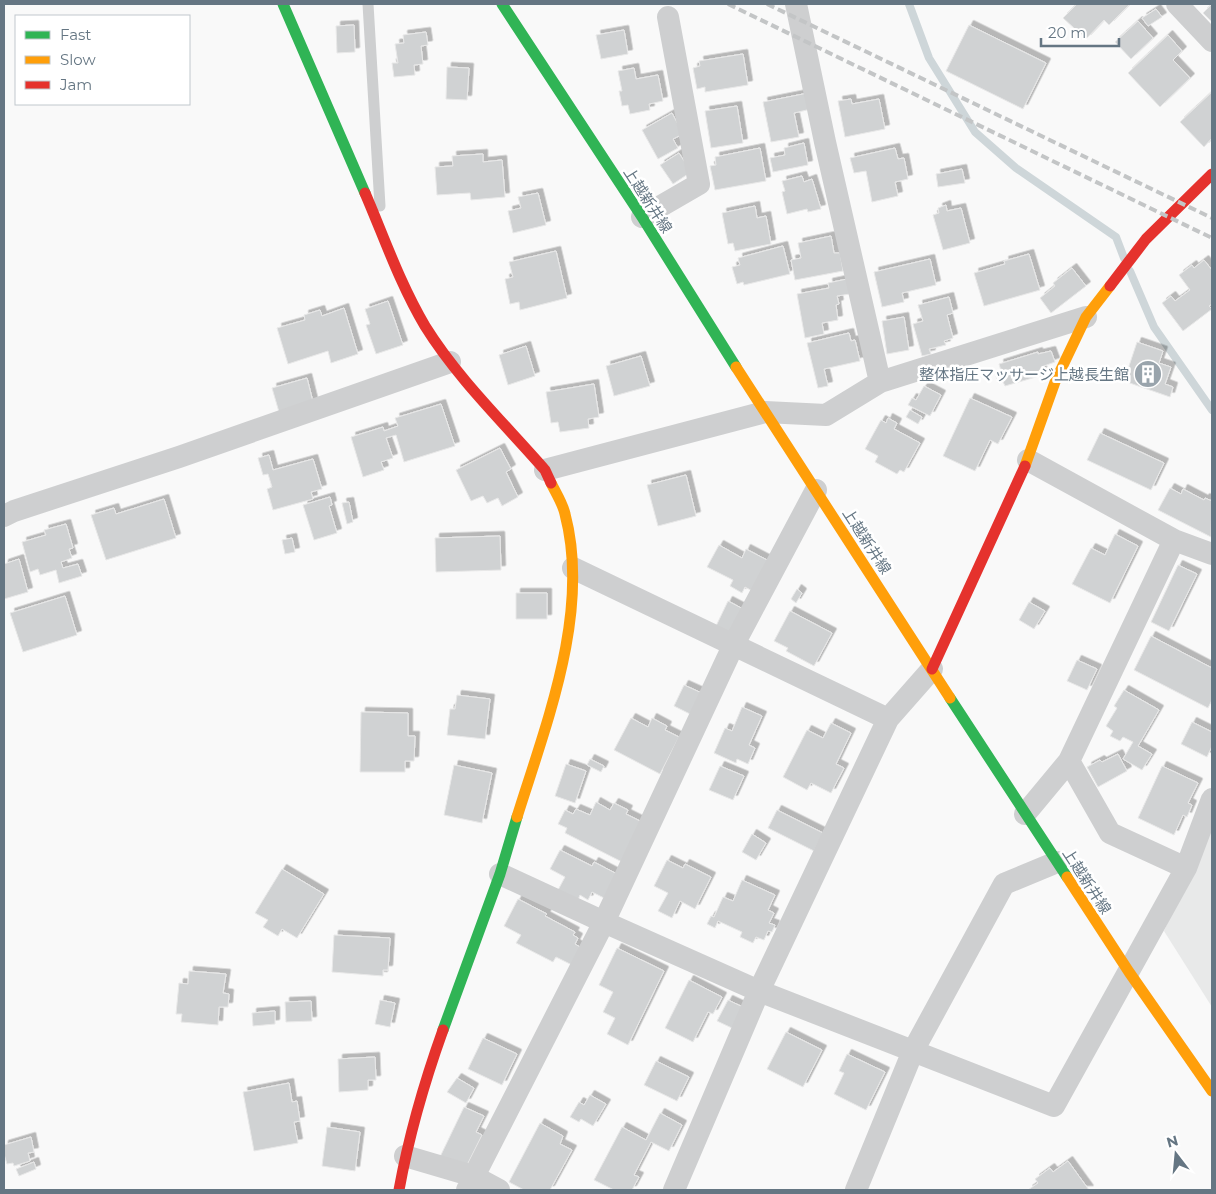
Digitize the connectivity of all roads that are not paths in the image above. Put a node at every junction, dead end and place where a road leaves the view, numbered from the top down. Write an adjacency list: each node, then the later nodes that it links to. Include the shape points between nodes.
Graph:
1 (283, 4): 10 (street)
2 (368, 4): 10 (lane)
3 (502, 4): 9 (street, 上越新井線)
4 (796, 4): 13 (street)
5 (1177, 4): 7 (street)
6 (668, 17): 9 (street, via 699,184)
7 (1212, 41)
8 (1212, 174): 11 (street, via 1146,239)
9 (642, 217): 14 (street, 上越新井線)
10 (381, 230): 12 (street, via 405,287)
11 (1086, 317): 13 (street); 15 (street, via 1055,382)
12 (450, 362): 16 (street); 18 (street)
13 (880, 382): 14 (street, via 826,415)
14 (765, 412): 16 (street); 17 (street, 上越新井線)
15 (1028, 460): 19 (street); 23 (street)
16 (545, 470): 21 (street, via 565,512)
17 (816, 490): 22 (street); 23 (street, 上越新井線)
18 (4, 516)
19 (1174, 540): 20 (street); 25 (street)
20 (1212, 554)
21 (574, 568): 22 (street); 30 (street, via 569,630 559,682)
22 (734, 644): 24 (street); 31 (street)
23 (932, 669): 24 (street); 27 (street, 上越新井線)
24 (888, 719): 33 (street)
25 (1069, 761): 27 (street); 29 (street, via 1110,833)
26 (1212, 799): 29 (street)
27 (1025, 814): 28 (street, 上越新井線)
28 (1057, 862): 32 (street, 上越新井線); 34 (street, via 1004,884)
29 (1186, 868): 32 (street)
30 (500, 874): 31 (street); 36 (street, via 423,1087)
31 (604, 922): 33 (street); 37 (street)
32 (1129, 972): 34 (street, via 1054,1106); 35 (street, 上越新井線)
33 (759, 991): 34 (street); 40 (street)
34 (913, 1051): 41 (street)
35 (1212, 1092)
36 (405, 1156): 37 (street); 38 (street)
37 (470, 1183): 39 (street)
38 (399, 1190)
39 (499, 1190)
40 (674, 1190)
41 (856, 1190)

